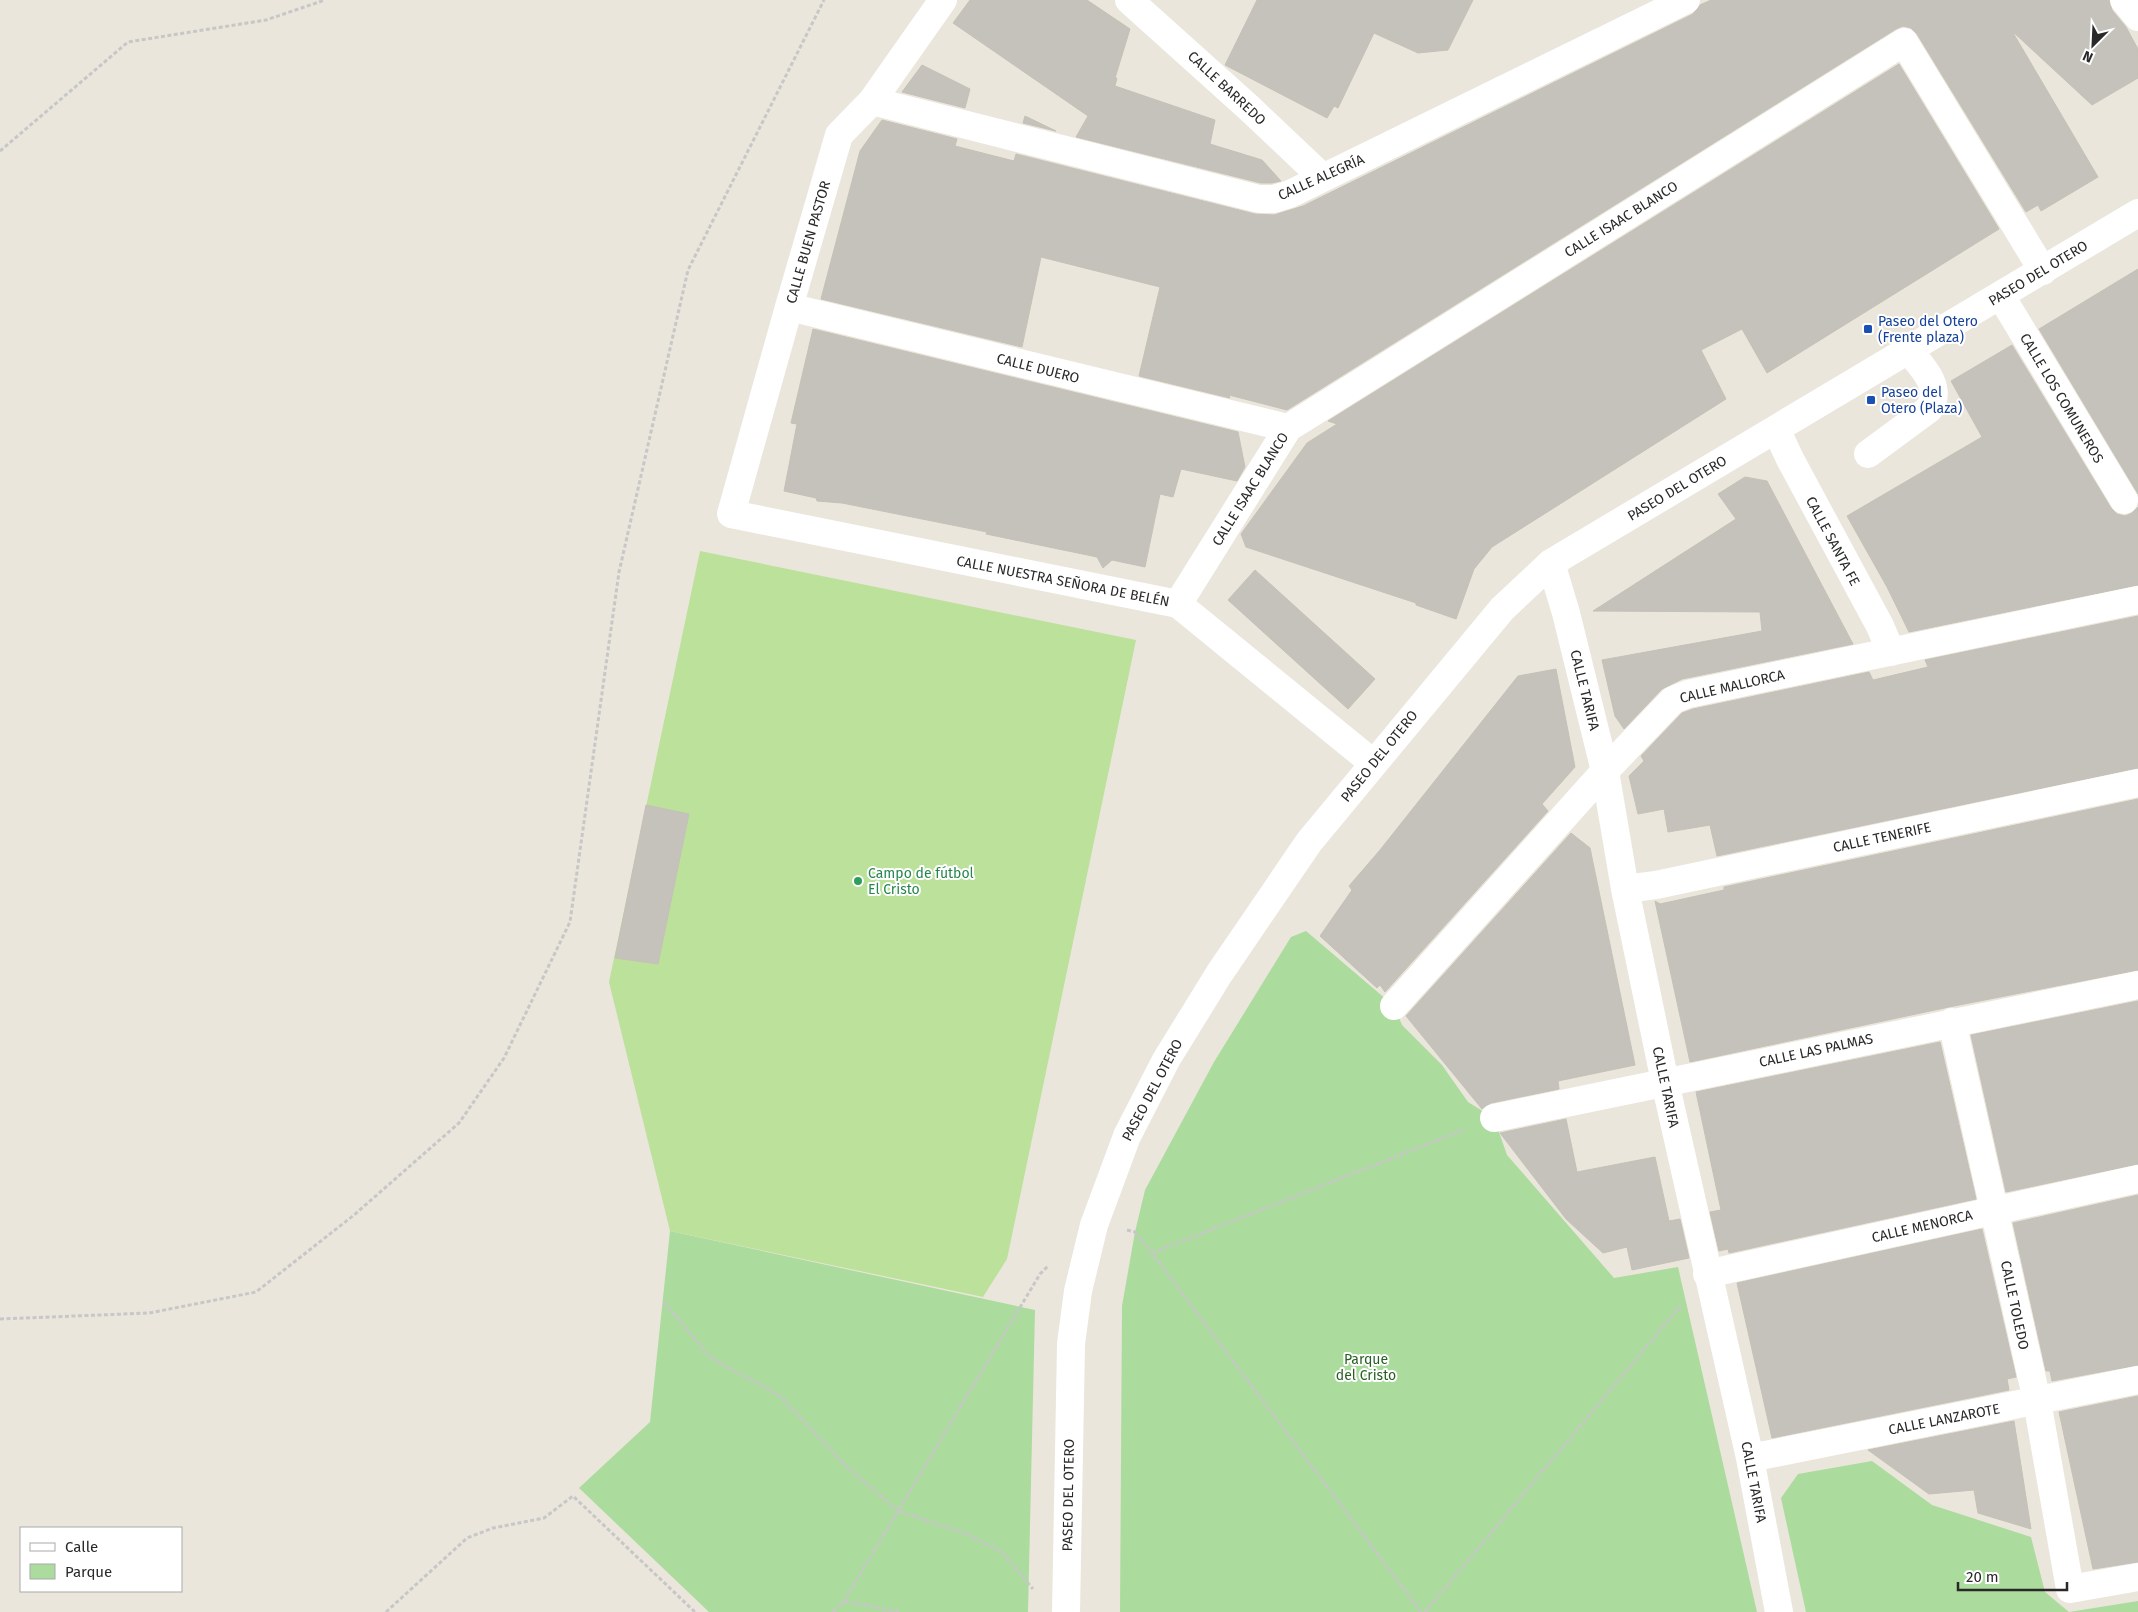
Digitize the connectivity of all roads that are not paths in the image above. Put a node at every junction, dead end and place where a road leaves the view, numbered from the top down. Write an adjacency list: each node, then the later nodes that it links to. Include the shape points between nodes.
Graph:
1 (943, 0): 6 (street, CALLE BUEN PASTOR)
2 (1129, 0): 7 (street, CALLE BARREDO)
3 (2124, 0): 5 (street)
4 (1680, 1): 7 (street, CALLE ALEGRÍA)
5 (2138, 17)
6 (872, 101): 7 (street, CALLE ALEGRÍA, via 1260,200 1290,194); 11 (street, CALLE BUEN PASTOR, via 839,135)
7 (1323, 178)
8 (2138, 213): 9 (street, PASEO DEL OTERO)
9 (2042, 271): 10 (street, PASEO DEL OTERO); 13 (street, CALLE ISAAC BLANCO, via 1904,42)
10 (2001, 296): 12 (street, PASEO DEL OTERO); 16 (street, CALLE LOS COMUNEROS)
11 (789, 307): 13 (street, CALLE DUERO); 17 (street, CALLE BUEN PASTOR)
12 (1910, 351): 14 (street, PASEO DEL OTERO); 15 (street, via 1931,379 1934,402)
13 (1288, 428): 20 (street, CALLE ISAAC BLANCO)
14 (1776, 429): 18 (street, PASEO DEL OTERO); 21 (street, CALLE SANTA FE)
15 (1868, 454)
16 (2124, 500)
17 (731, 514): 20 (street, CALLE NUESTRA SEÑORA DE BELÉN)
18 (1551, 563): 22 (street, PASEO DEL OTERO, via 1502,609); 23 (street, CALLE TARIFA)
19 (2138, 600): 21 (street, CALLE MALLORCA)
20 (1178, 604): 22 (street, CALLE NUESTRA SEÑORA DE BELÉN)
21 (1891, 652): 23 (street, CALLE MALLORCA, via 1688,694 1673,700)
22 (1372, 763): 38 (street, PASEO DEL OTERO, via 1309,842 1220,974 1166,1060 1126,1136 1094,1225 1078,1291 1070,1344)
23 (1605, 771): 25 (street, CALLE TARIFA); 27 (street, CALLE MALLORCA)
24 (2138, 782): 25 (street, CALLE TENERIFE)
25 (1625, 889): 29 (street, CALLE TARIFA)
26 (2138, 985): 28 (street, CALLE LAS PALMAS)
27 (1394, 1006)
28 (1952, 1022): 29 (street, CALLE LAS PALMAS); 32 (street, CALLE TOLEDO)
29 (1665, 1082): 30 (street, CALLE LAS PALMAS); 33 (street, CALLE TARIFA)
30 (1494, 1118)
31 (2138, 1179): 32 (street, CALLE MENORCA)
32 (1994, 1210): 33 (street, CALLE MENORCA); 35 (street, CALLE TOLEDO)
33 (1707, 1274): 36 (street, CALLE TARIFA)
34 (2138, 1380): 35 (street, CALLE LANZAROTE)
35 (2037, 1401): 36 (street, CALLE LANZAROTE); 37 (street, CALLE TOLEDO, via 2070,1589)
36 (1750, 1458): 39 (street, CALLE TARIFA)
37 (2138, 1577)
38 (1066, 1612)
39 (1779, 1612)

